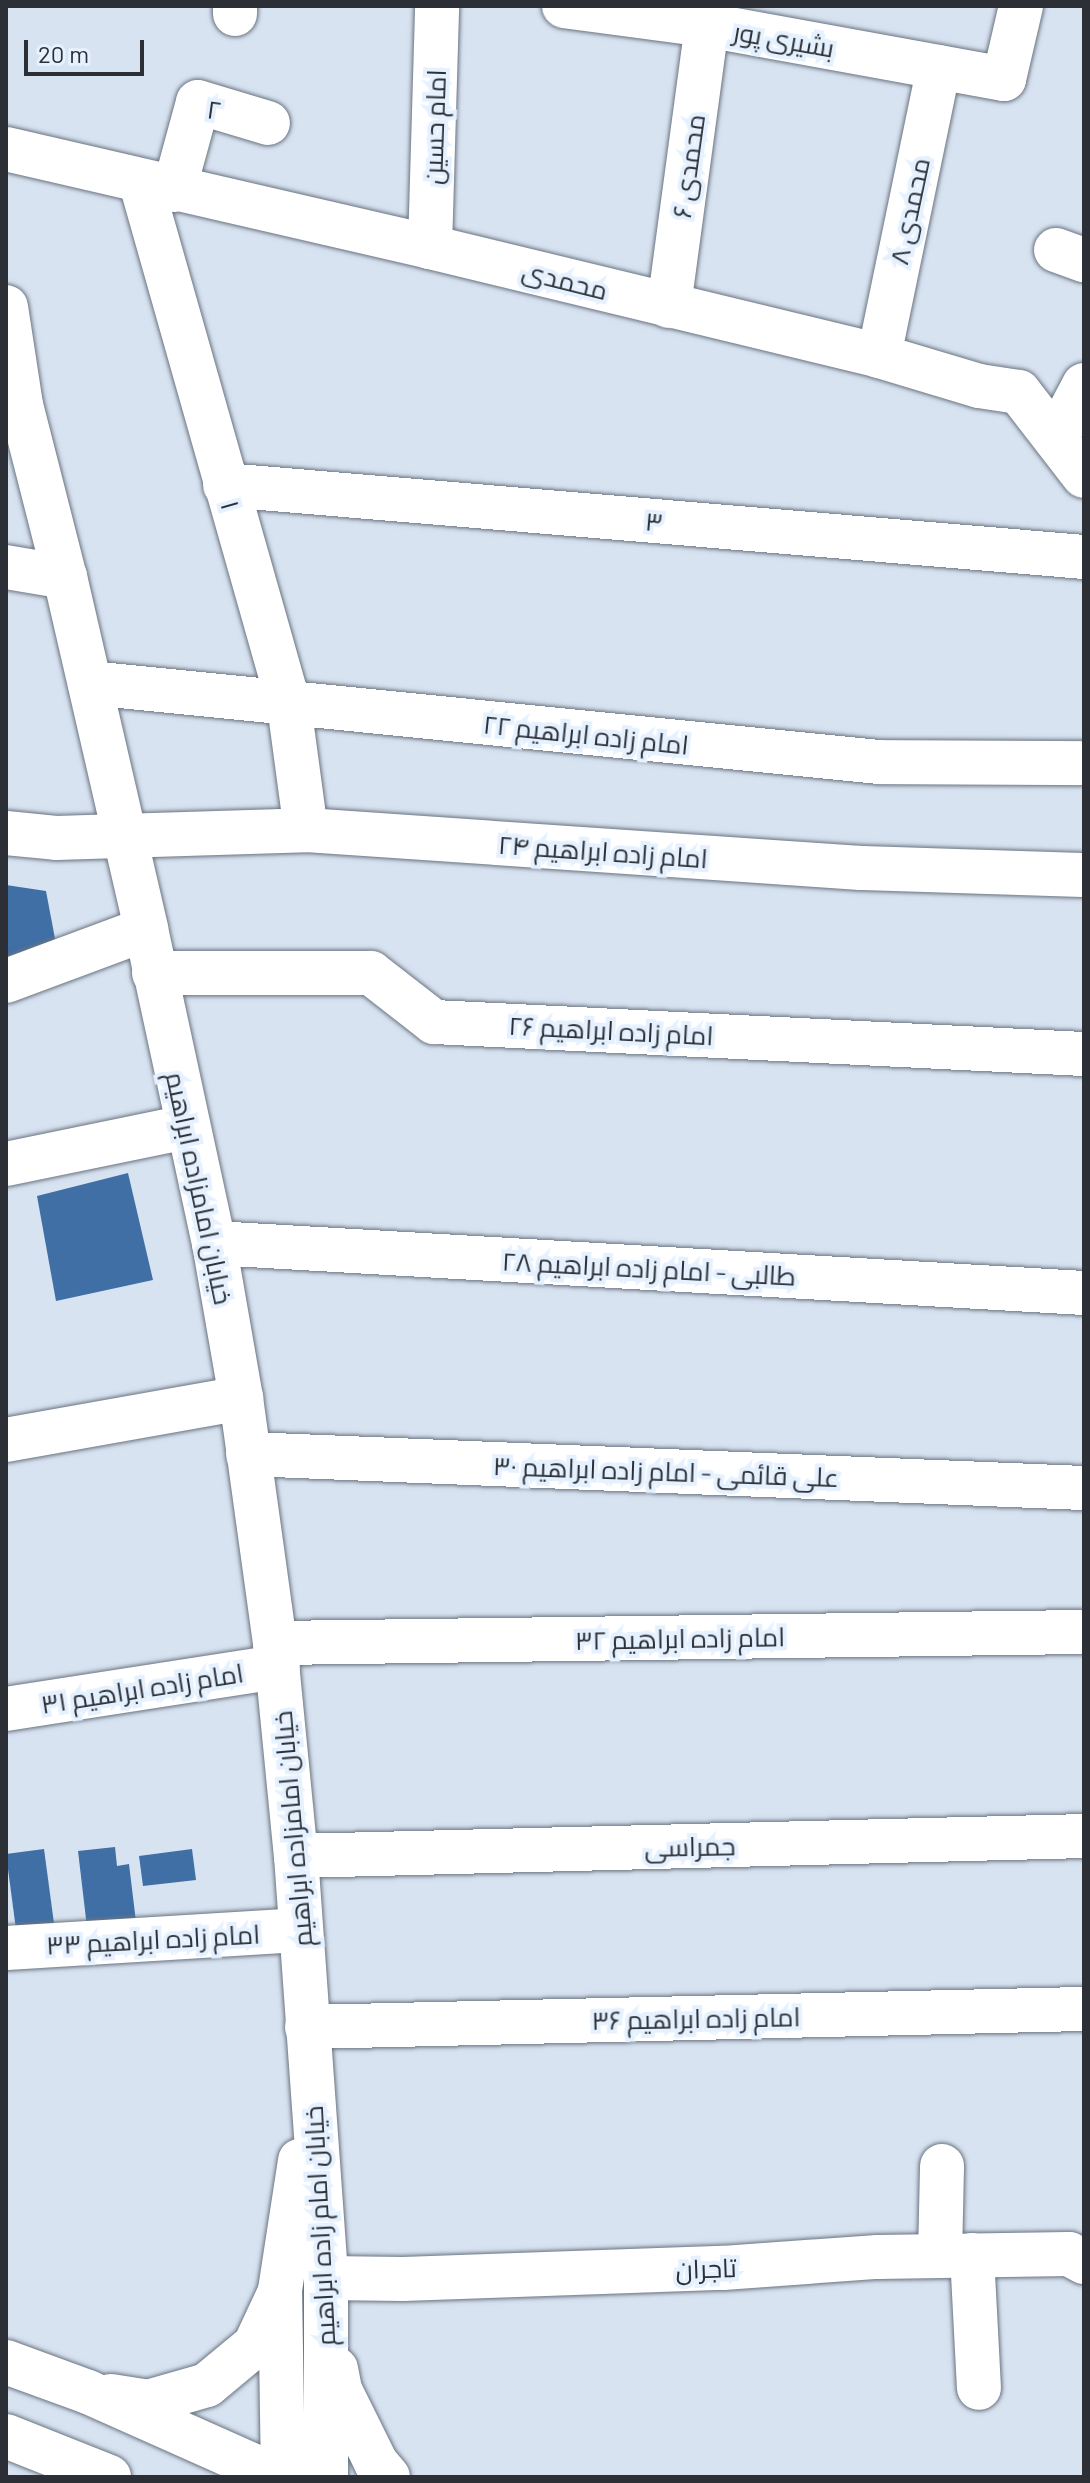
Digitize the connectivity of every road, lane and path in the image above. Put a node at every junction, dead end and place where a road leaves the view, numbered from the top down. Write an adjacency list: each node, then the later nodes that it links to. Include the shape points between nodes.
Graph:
1 (437, 6): 9 (street, امام حسین)
2 (564, 6): 4 (street, بشیری پور)
3 (1021, 6): 5 (street, بشیری پور, via 1004,79)
4 (707, 25): 5 (street, بشیری پور); 10 (street, محمدی ۶)
5 (939, 67): 12 (street, محمدی ۸)
6 (268, 123): 8 (street, ۲, via 198,102)
7 (6, 149): 8 (street, محمدی)
8 (158, 186): 9 (street, محمدی); 16 (street, ۱)
9 (430, 247): 10 (street, محمدی)
10 (669, 306): 12 (street, محمدی)
11 (6, 307): 19 (street, خیابان امامزاده ابراهیم, via 21,405)
12 (879, 356): 14 (street, محمدی, via 979,386 1019,392)
13 (1084, 385): 14 (street)
14 (1056, 438): 15 (street, محمدی)
15 (1084, 476)
16 (225, 485): 17 (street, ۳); 21 (street, ۱)
17 (1084, 557)
18 (6, 567): 19 (street)
19 (65, 577): 20 (street, خیابان امامزاده ابراهیم)
20 (90, 683): 21 (street, امام زاده ابراهیم ۲۲); 25 (street, خیابان امامزاده ابراهیم)
21 (289, 705): 22 (street, امام زاده ابراهیم ۲۲, via 879,762); 23 (street, ۱)
22 (1084, 763)
23 (306, 830): 25 (street, امام زاده ابراهیم ۲۴); 26 (street, امام زاده ابراهیم ۲۴, via 861,868)
24 (6, 833): 25 (street, امام زاده ابراهیم ۲۴, via 56,838)
25 (122, 835): 27 (street, خیابان امامزاده ابراهیم)
26 (1084, 875)
27 (146, 929): 28 (street, خیابان امامزاده ابراهیم); 29 (street)
28 (154, 973): 30 (street, امام زاده ابراهیم ۲۶, via 371,973 434,1022); 31 (street, خیابان امامزاده ابراهیم)
29 (6, 981)
30 (1084, 1054)
31 (187, 1127): 32 (street); 33 (street, خیابان امامزاده ابراهیم)
32 (6, 1164)
33 (214, 1243): 34 (street, طالبی - امام زاده ابراهیم ۲۸); 35 (street, خیابان امامزاده ابراهیم)
34 (1084, 1293)
35 (241, 1398): 36 (street); 37 (street, خیابان امامزاده ابراهیم)
36 (6, 1440)
37 (248, 1454): 38 (street, علی قائمی - امام زاده ابراهیم ۳۰); 40 (street, خیابان امامزاده ابراهیم)
38 (1084, 1488)
39 (1084, 1632): 40 (street, امام زاده ابراهیم ۳۲)
40 (277, 1655): 41 (street, امام زاده ابراهیم ۳۱); 43 (street, خیابان امامزاده ابراهیم)
41 (6, 1709)
42 (1084, 1836): 43 (street, جمراسی)
43 (296, 1856): 44 (street, خیابان امامزاده ابراهیم)
44 (300, 1930): 45 (street, امام زاده ابراهیم ۳۳); 47 (street, خیابان امامزاده ابراهیم)
45 (6, 1948)
46 (1084, 2009): 47 (street, امام زاده ابراهیم ۳۶)
47 (307, 2027): 48 (street, خیابان امامزاده ابراهیم)
48 (311, 2083): 52 (street, خیابان امام زاده ابراهیم); 53 (street, خیابان امام زاده ابراهیم)
49 (942, 2166): 50 (street)
50 (956, 2255): 51 (street, تاجران, via 1069,2254); 53 (street, تاجران, via 403,2279); 55 (street)
51 (1084, 2262)
52 (280, 2290): 56 (street, via 255,2345 207,2385 148,2402); 60 (street, خیابان امام زاده ابراهیم)
53 (326, 2294): 61 (street, خیابان امام زاده ابراهیم); 62 (street, via 340,2390)
54 (6, 2362): 56 (street)
55 (979, 2388)
56 (88, 2392): 58 (street)
57 (6, 2436): 59 (street)
58 (232, 2466): 60 (street)
59 (93, 2473)
60 (281, 2477)
61 (326, 2477)
62 (388, 2477)

